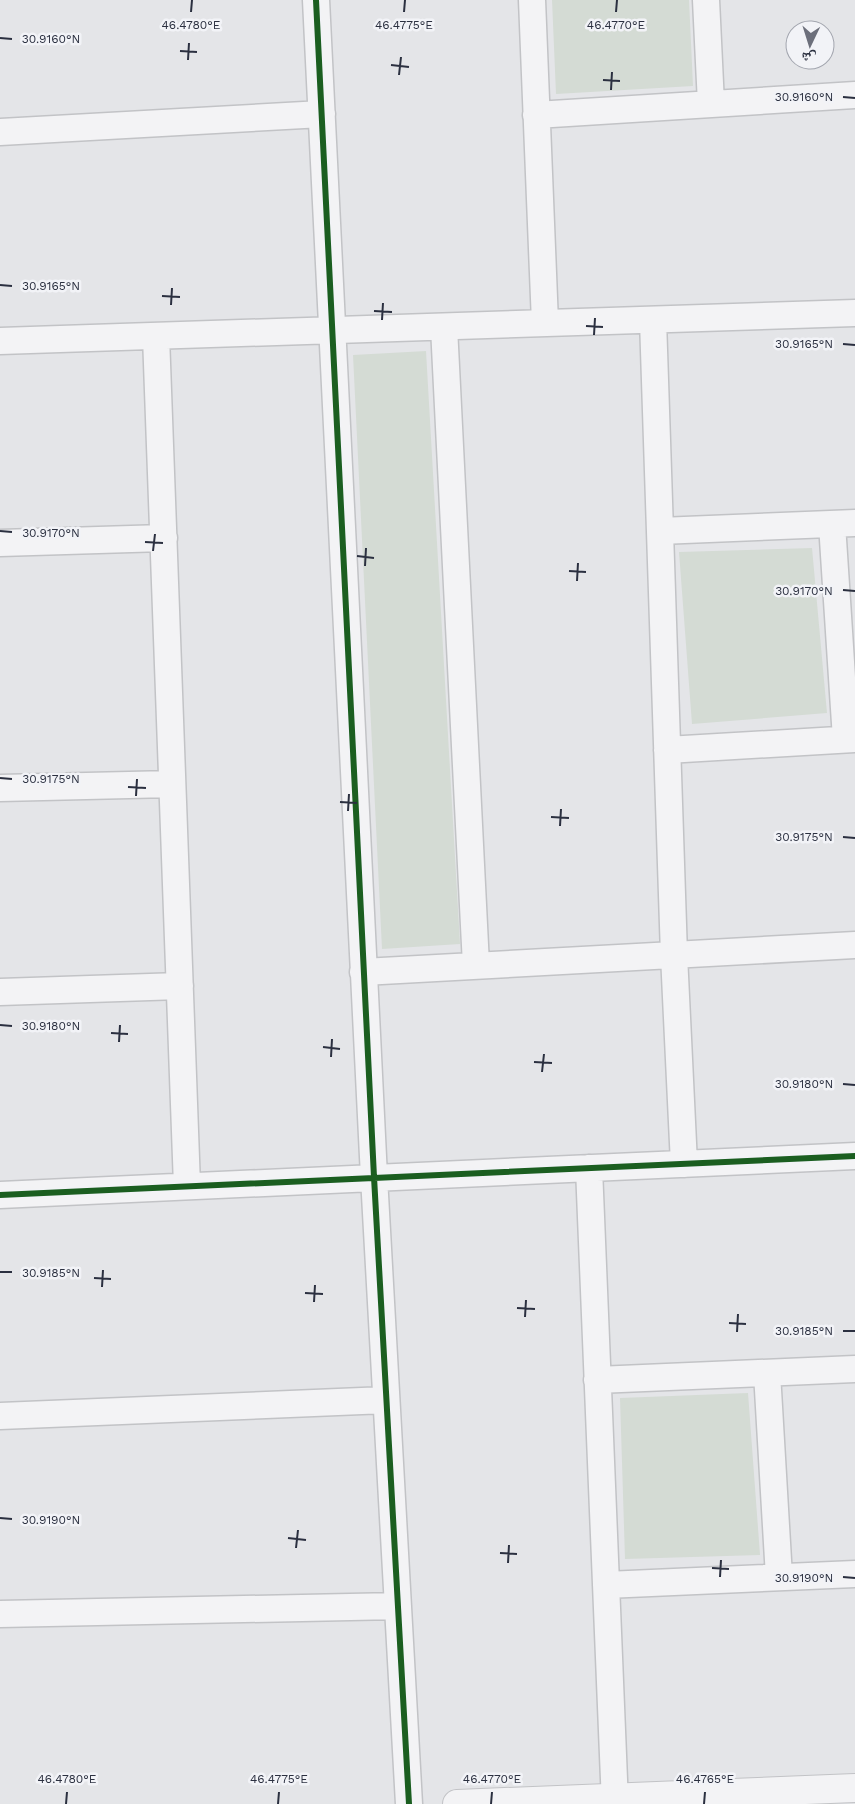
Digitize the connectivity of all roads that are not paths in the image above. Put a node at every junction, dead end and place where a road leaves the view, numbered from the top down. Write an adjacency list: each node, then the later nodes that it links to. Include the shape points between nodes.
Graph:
1 (316, 0): 6 (street)
2 (532, 0): 7 (street)
3 (706, 0): 5 (street)
4 (855, 95): 5 (street)
5 (711, 104): 7 (street)
6 (322, 114): 8 (street); 13 (street)
7 (536, 114): 11 (street)
8 (0, 132)
9 (855, 313): 10 (street)
10 (653, 320): 11 (street); 17 (street)
11 (545, 323): 12 (street)
12 (444, 327): 13 (street); 26 (street)
13 (332, 330): 14 (street); 27 (street)
14 (156, 336): 15 (street); 18 (street)
15 (0, 341)
16 (843, 524): 17 (street); 20 (street)
17 (660, 531): 21 (street)
18 (164, 538): 19 (street); 22 (street)
19 (0, 543)
20 (851, 739): 21 (street)
21 (667, 750): 25 (street)
22 (172, 784): 23 (street); 28 (street)
23 (0, 788)
24 (855, 945): 25 (street)
25 (674, 955): 26 (street); 31 (street)
26 (476, 965): 27 (street)
27 (364, 972): 33 (street)
28 (180, 986): 29 (street); 34 (street)
29 (0, 992)
30 (855, 1156): 31 (street)
31 (684, 1164): 32 (street)
32 (589, 1168): 33 (street); 38 (street)
33 (374, 1177): 34 (street); 39 (street)
34 (187, 1186): 35 (street)
35 (0, 1194)
36 (855, 1369): 37 (street)
37 (767, 1373): 38 (street); 42 (street)
38 (597, 1380): 43 (street)
39 (386, 1400): 40 (street); 44 (street)
40 (0, 1416)
41 (855, 1574): 42 (street)
42 (779, 1577): 43 (street)
43 (606, 1585): 47 (street)
44 (398, 1606): 45 (street); 48 (street)
45 (0, 1614)
46 (855, 1788): 47 (street)
47 (615, 1801): 49 (street)
48 (409, 1804)
49 (457, 1804)

